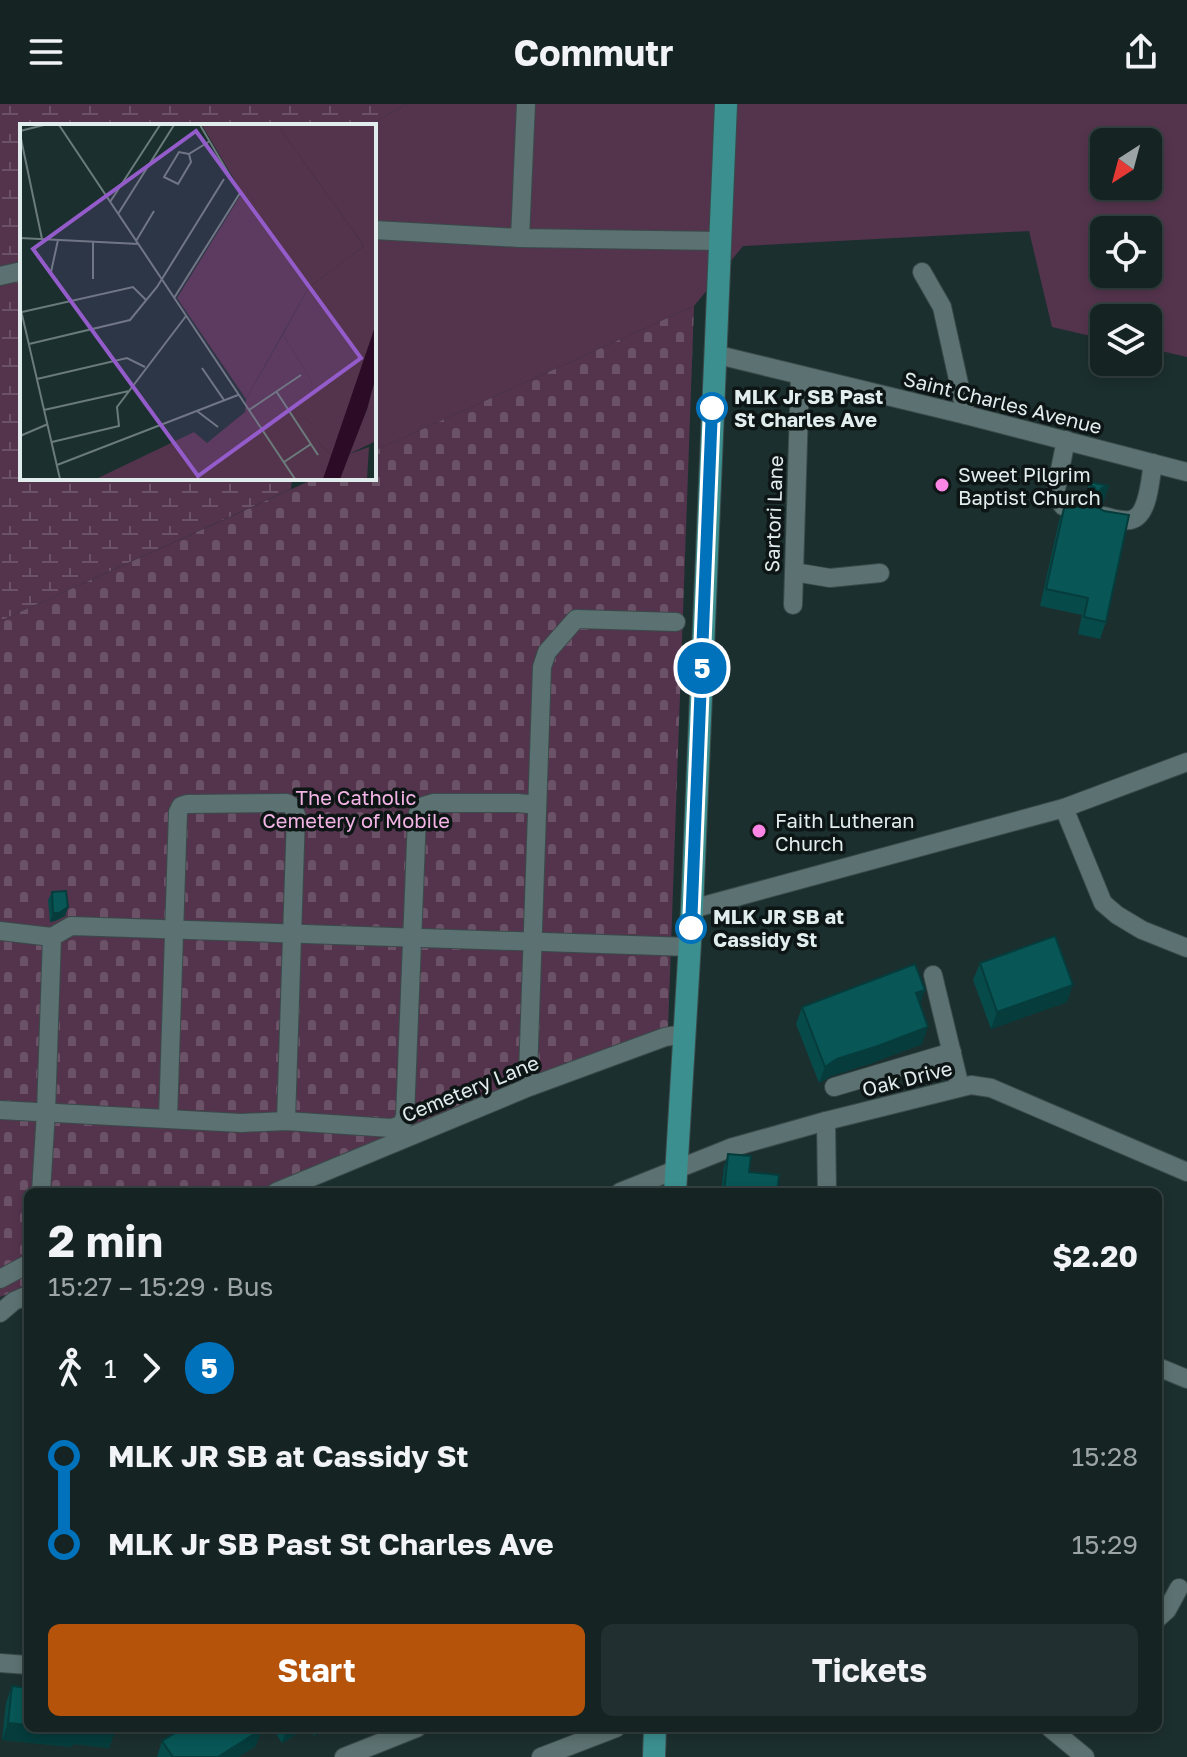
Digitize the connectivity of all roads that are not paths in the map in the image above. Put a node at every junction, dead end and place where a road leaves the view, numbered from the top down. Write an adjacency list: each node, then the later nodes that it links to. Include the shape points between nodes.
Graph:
1 (526, 104): 4 (street)
2 (726, 104): 5 (main road)
3 (376, 230): 4 (street)
4 (520, 238): 5 (street)
5 (720, 241): 9 (main road)
6 (20, 271): 8 (street)
7 (922, 272): 11 (street, via 942,307)
8 (0, 276)
9 (714, 354): 10 (street, Saint Charles Avenue); 24 (main road)
10 (800, 376): 11 (street, Saint Charles Avenue); 17 (street, Sartori Lane)
11 (966, 415): 12 (street, Saint Charles Avenue)
12 (1066, 440): 13 (street, Saint Charles Avenue); 15 (street, via 1055,494 1063,506)
13 (1153, 463): 14 (street, Saint Charles Avenue); 16 (street, via 1140,515 1129,520)
14 (1187, 472)
15 (1079, 512)
16 (1101, 516)
17 (794, 572): 18 (street, via 830,578); 19 (street, Sartori Lane)
18 (880, 573)
19 (793, 605)
20 (676, 622): 22 (street, via 572,613 542,667)
21 (1187, 762): 23 (street)
22 (537, 805): 29 (street, via 420,807); 30 (street)
23 (1064, 808): 24 (street); 32 (street, via 1103,903 1142,930)
24 (692, 909): 31 (main road)
25 (174, 930): 27 (street); 27 (street, via 181,806 287,803 296,815); 28 (street, via 71,926); 41 (street)
26 (0, 931): 28 (street)
27 (292, 934): 29 (street); 42 (street)
28 (52, 937): 40 (street)
29 (413, 938): 30 (street); 42 (street, via 401,1125)
30 (533, 942): 31 (street); 36 (street)
31 (689, 947): 34 (main road)
32 (1187, 948)
33 (933, 975): 35 (street)
34 (684, 1034): 44 (main road); 47 (street, Cemetery Lane, via 529,1087)
35 (952, 1052): 37 (street); 38 (street)
36 (528, 1075)
37 (834, 1087)
38 (960, 1087): 43 (street, Oak Drive); 45 (street, Oak Drive, via 991,1088)
39 (0, 1110): 40 (street)
40 (46, 1112): 41 (street); 46 (street)
41 (168, 1119): 42 (street)
42 (286, 1121)
43 (826, 1121): 44 (street, Oak Drive); 50 (street)
44 (676, 1168): 48 (street, Oak Drive); 49 (main road)
45 (1187, 1172)
46 (41, 1188)
47 (286, 1188)
48 (629, 1188)
49 (675, 1188)
50 (827, 1188)
51 (24, 1266): 52 (street)
52 (0, 1279)
53 (24, 1297): 54 (street)
54 (1, 1315)
55 (1162, 1369): 56 (street)
56 (1187, 1379)
57 (1179, 1588): 58 (street)
58 (1162, 1614)
59 (0, 1663): 60 (street)
60 (24, 1665)
61 (407, 1732): 65 (street)
62 (606, 1732): 66 (street)
63 (655, 1732): 67 (main road)
64 (1055, 1732): 68 (street)
65 (344, 1757)
66 (541, 1757)
67 (654, 1757)
68 (1085, 1757)

